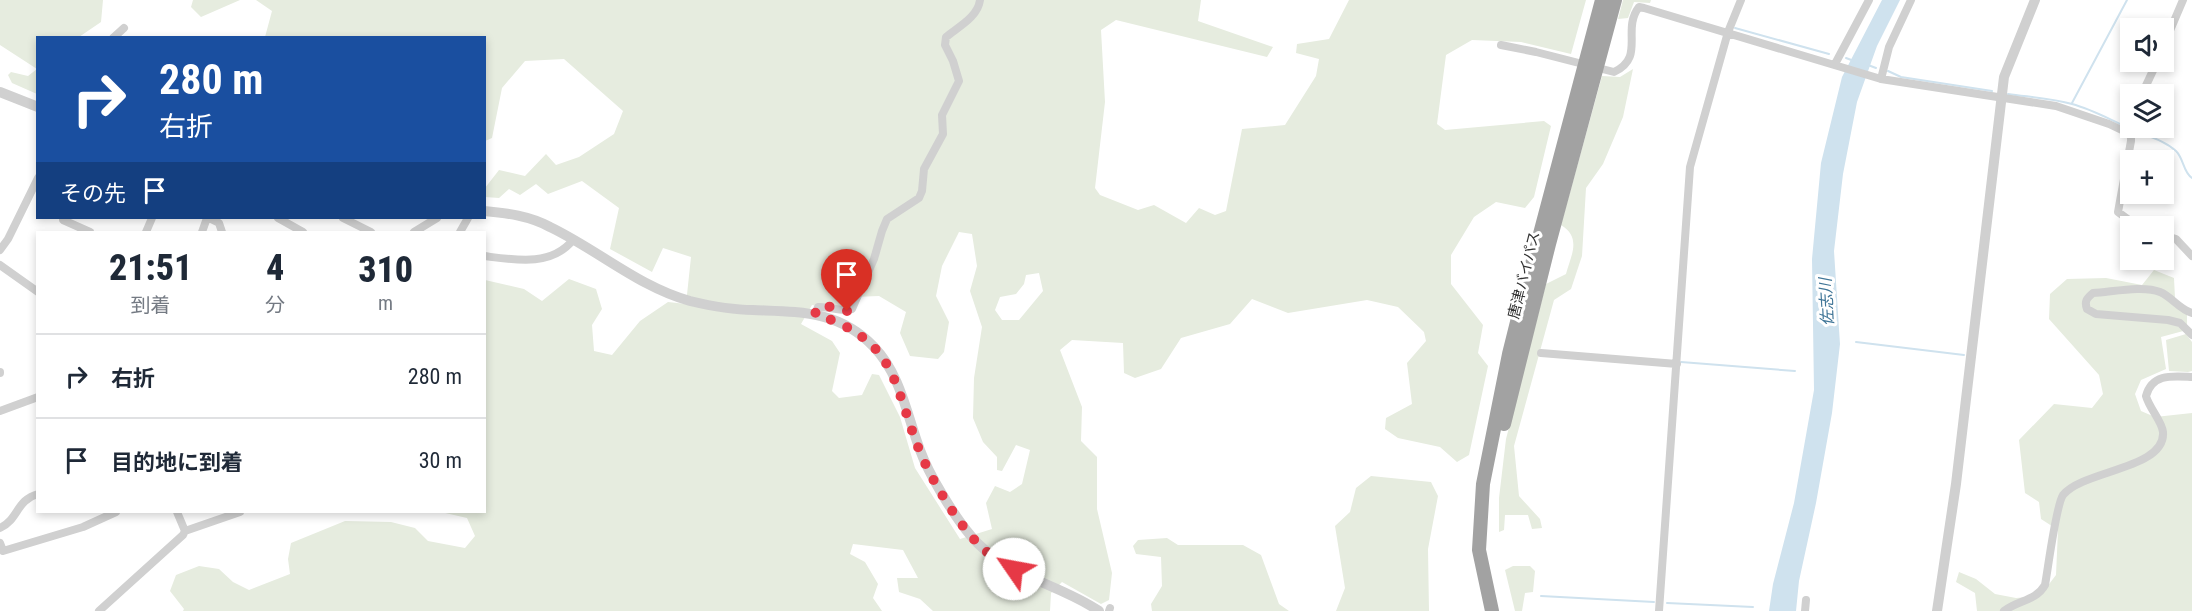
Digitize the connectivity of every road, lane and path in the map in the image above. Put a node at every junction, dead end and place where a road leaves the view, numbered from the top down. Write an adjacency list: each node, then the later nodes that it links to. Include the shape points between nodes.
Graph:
1 (980, 0): 46 (street, via 974,15 946,37 945,45 958,81 942,115 943,134 924,169 919,198 887,219 852,309 818,307)
2 (1602, 0): 16 (highway, 唐津バイパス)
3 (1615, 0): 16 (highway, 唐津バイパス)
4 (1741, 0): 12 (street)
5 (1869, 0): 15 (street)
6 (1911, 0): 17 (street, via 1889,47)
7 (2035, 0): 19 (street, via 2004,77)
8 (2183, 0): 10 (street)
9 (1643, 4): 12 (street); 16 (street, via 1634,14 1630,59 1624,68 1614,72)
10 (2174, 21)
11 (124, 28): 13 (street)
12 (1728, 32): 15 (street); 49 (street, via 1690,167)
13 (115, 36)
14 (1501, 45): 16 (street)
15 (1835, 64): 17 (street)
16 (1590, 67): 63 (highway, 唐津バイパス, via 1523,298 1483,484 1479,550)
17 (1881, 79): 19 (street)
18 (0, 92): 20 (street)
19 (2001, 98): 21 (street, via 2069,109); 66 (street)
20 (36, 106)
21 (2120, 123)
22 (2131, 138): 25 (street, via 2118,212)
23 (36, 182): 40 (street)
24 (486, 211): 39 (street, via 532,219)
25 (2123, 216)
26 (63, 219): 33 (street)
27 (210, 219): 34 (street, via 219,224)
28 (280, 219): 32 (street)
29 (298, 219): 32 (street)
30 (345, 219): 36 (street)
31 (434, 219): 37 (street)
32 (293, 228): 35 (street)
33 (88, 231)
34 (222, 231)
35 (300, 231)
36 (369, 231)
37 (416, 231)
38 (2174, 238): 42 (street)
39 (573, 240): 41 (street, via 567,247 535,261); 46 (street, via 671,295 719,308)
40 (0, 250)
41 (486, 256)
42 (2192, 256)
43 (0, 265): 44 (street)
44 (36, 291)
45 (2192, 313): 47 (street, via 2162,293 2148,289 2093,293 2085,304 2086,309 2096,314 2180,323)
46 (815, 314): 61 (street, via 854,331 874,347 892,371 925,462 970,536 987,552 1032,580)
47 (2192, 335)
48 (1540, 353): 49 (street)
49 (1677, 363): 64 (street)
50 (2192, 377): 67 (street, via 2170,376 2152,383 2145,396 2163,433 2156,450 2148,458 2097,475 2063,496 2041,593)
51 (36, 397): 52 (street)
52 (0, 411)
53 (36, 494): 57 (street, via 28,496 9,523)
54 (114, 513): 59 (street, via 83,527 3,550)
55 (177, 513): 58 (street)
56 (237, 513): 58 (street)
57 (0, 528)
58 (185, 531): 62 (street)
59 (0, 543)
60 (1806, 600): 65 (street)
61 (1106, 610)
62 (99, 611)
63 (1492, 611)
64 (1659, 611)
65 (1805, 611)
66 (1938, 611)
67 (2004, 611)

